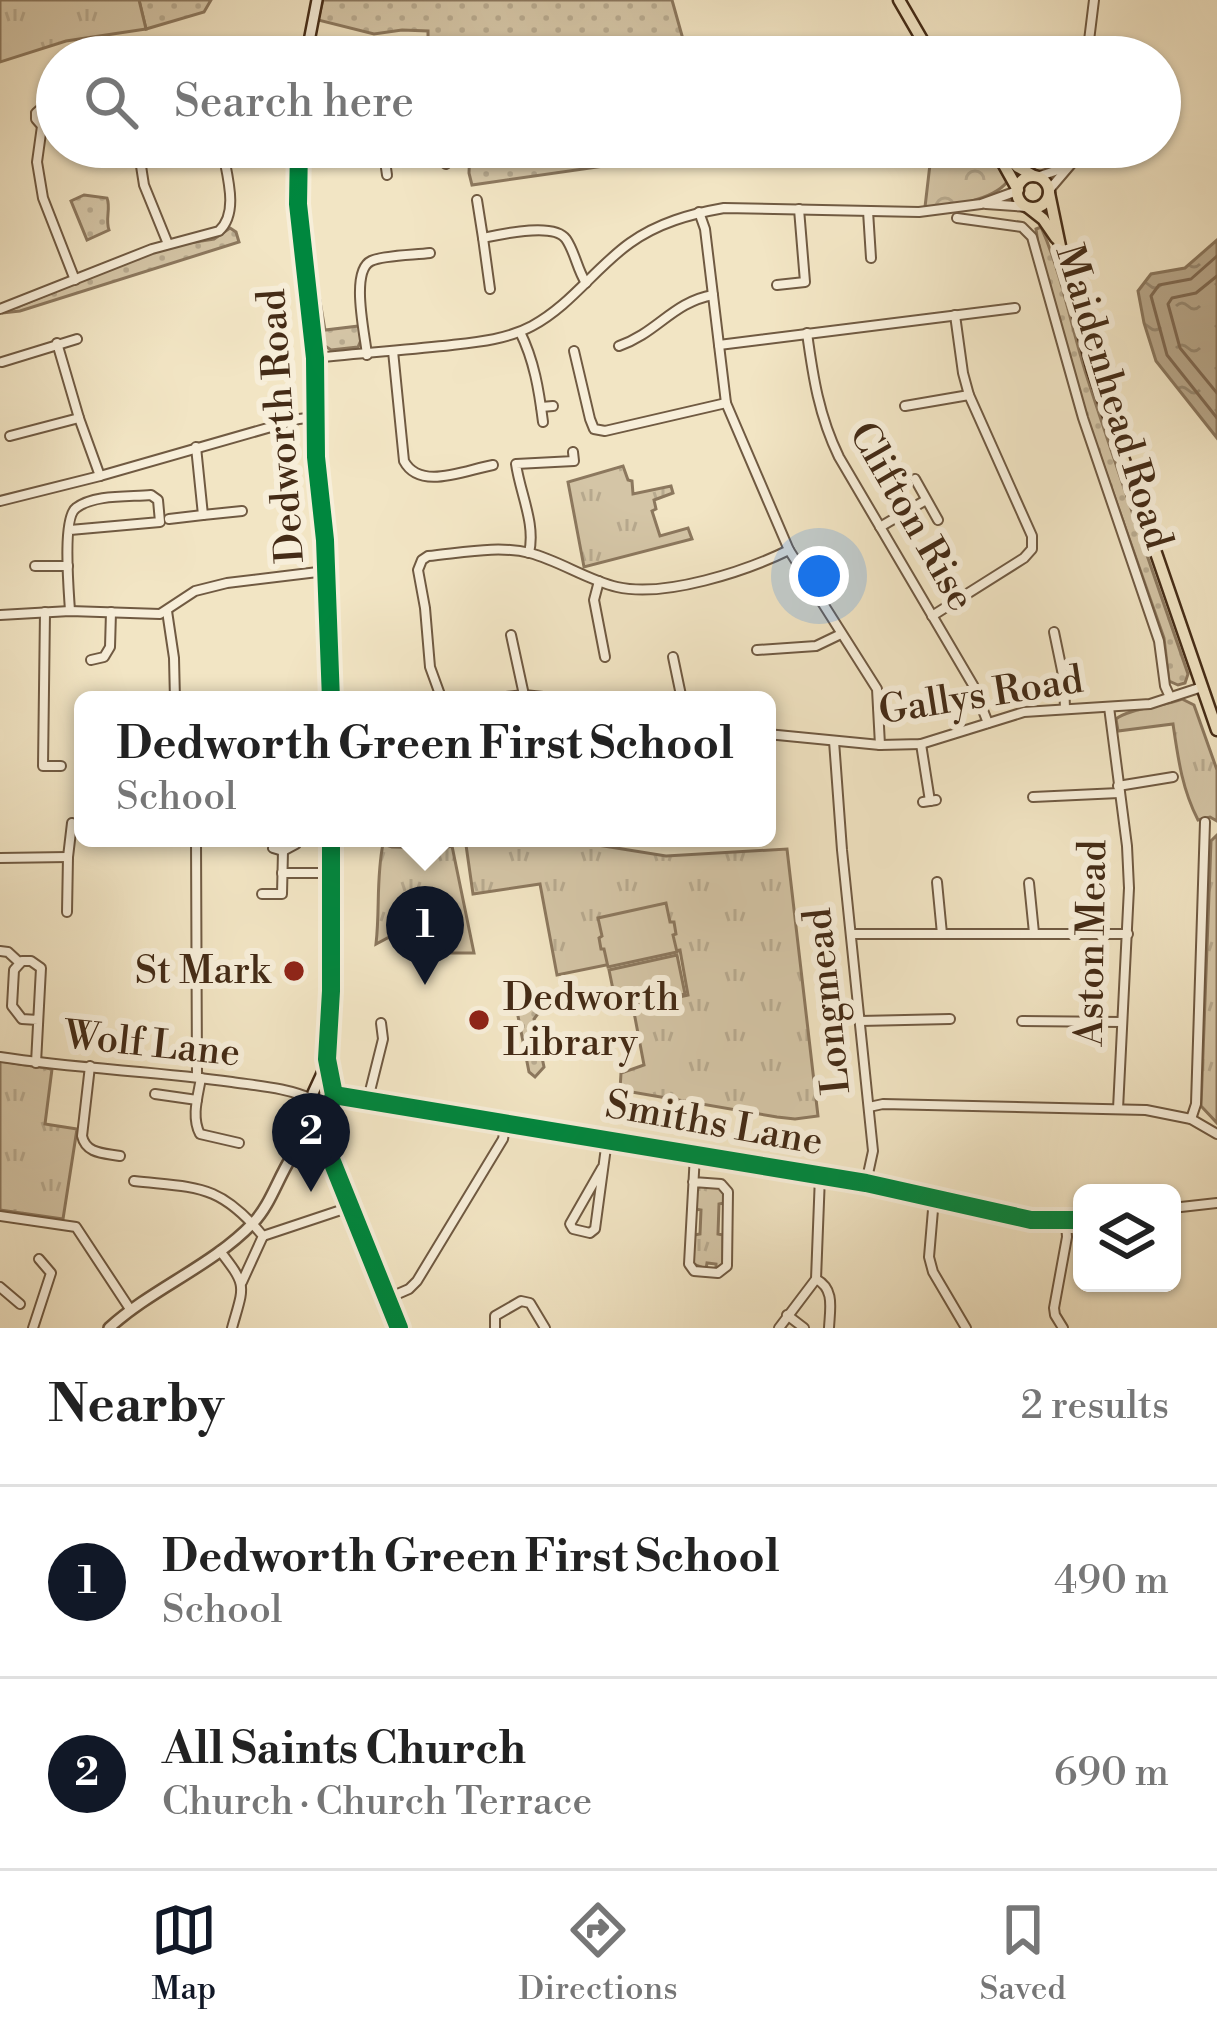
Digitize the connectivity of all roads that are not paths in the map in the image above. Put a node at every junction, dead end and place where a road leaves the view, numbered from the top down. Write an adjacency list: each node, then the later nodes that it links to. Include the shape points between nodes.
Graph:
1 (317, 0): 4 (main road)
2 (899, 0): 5 (main road)
3 (1094, 0): 6 (street)
4 (311, 36)
5 (920, 36)
6 (1090, 36)
7 (38, 168): 33 (street)
8 (141, 168): 29 (street)
9 (225, 168): 29 (street, via 227,225)
10 (299, 168): 50 (main road, Dedworth Road)
11 (386, 168): 16 (street)
12 (1006, 168): 18 (main road)
13 (1022, 168): 17 (main road)
14 (1063, 168): 17 (street)
15 (1067, 168): 19 (street)
16 (387, 175)
17 (1036, 177): 18 (main road); 19 (main road)
18 (1017, 190): 21 (street); 22 (main road)
19 (1049, 191): 22 (main road, via 1042,206); 30 (main road, Maidenhead Road)
20 (477, 200): 28 (street)
21 (981, 204): 22 (street); 24 (street); 27 (street)
22 (1028, 207): 30 (main road, Maidenhead Road)
23 (799, 209): 24 (street); 25 (street); 36 (street, via 805,282)
24 (868, 211): 31 (street)
25 (700, 212): 34 (street, via 638,238); 37 (street)
26 (957, 218): 27 (street, Maidenhead Road)
27 (982, 221): 99 (street, Maidenhead Road, via 1022,226 1032,237)
28 (482, 238): 34 (street, via 560,232); 35 (street)
29 (168, 244): 33 (street)
30 (1060, 246): 93 (main road, Maidenhead Road, via 1098,384)
31 (868, 252)
32 (426, 256): 49 (street, via 371,260 362,269)
33 (75, 280): 39 (street)
34 (586, 283): 41 (street)
35 (491, 284)
36 (777, 285)
37 (713, 296): 45 (street, via 695,298 640,339); 46 (street)
38 (1015, 308): 40 (street)
39 (0, 309)
40 (955, 315): 42 (street); 52 (street)
41 (520, 332): 47 (street); 55 (street)
42 (807, 333): 46 (street); 72 (street, Clifton Rise, via 825,428)
43 (77, 339): 44 (street)
44 (56, 343): 51 (street); 58 (street)
45 (622, 343)
46 (719, 345): 53 (street)
47 (392, 351): 49 (street); 63 (street, via 410,473 423,478)
48 (574, 351): 53 (street, via 595,429)
49 (367, 355): 50 (street)
50 (315, 358): 57 (main road, Dedworth Road)
51 (2, 362)
52 (969, 395): 56 (street); 85 (street, via 1032,549)
53 (726, 403): 74 (street)
54 (554, 406): 55 (street)
55 (541, 407): 59 (street)
56 (909, 408)
57 (315, 417): 61 (street); 78 (main road, Dedworth Road)
58 (79, 418): 60 (street); 64 (street)
59 (543, 422)
60 (10, 436)
61 (196, 447): 64 (street); 69 (street)
62 (573, 452): 75 (street, via 574,461 516,464)
63 (488, 464)
64 (100, 476): 67 (street)
65 (916, 479): 66 (street)
66 (926, 500): 71 (street); 72 (street)
67 (0, 501)
68 (242, 511): 69 (street)
69 (203, 515): 70 (street)
70 (169, 519)
71 (938, 520)
72 (880, 527): 85 (street, Clifton Rise)
73 (70, 530): 73 (street, via 76,507 158,500 160,522); 77 (street)
74 (789, 550): 79 (street, via 656,589); 87 (street)
75 (529, 553): 79 (street); 96 (street, via 422,560)
76 (35, 566): 77 (street)
77 (68, 566): 81 (street)
78 (326, 571): 82 (street, via 195,591); 95 (main road, Dedworth Road)
79 (599, 581): 90 (street, via 594,600)
80 (45, 611): 81 (street); 84 (street); 108 (street, via 43,766)
81 (70, 611): 83 (street)
82 (167, 611): 83 (street); 94 (street)
83 (111, 613): 92 (street, via 110,646)
84 (0, 615)
85 (932, 616): 102 (street, Clifton Rise)
86 (1054, 632): 101 (street)
87 (841, 634): 89 (street); 107 (street, via 877,689)
88 (510, 635): 97 (street)
89 (764, 652)
90 (605, 657)
91 (673, 657): 98 (street)
92 (91, 660)
93 (1202, 687): 99 (street, Gallys Road); 103 (main road, Maidenhead Road)
94 (175, 691)
95 (331, 691)
96 (439, 691)
97 (523, 691)
98 (680, 691)
99 (1170, 697): 100 (street, Gallys Road)
100 (1109, 707): 101 (street, Gallys Road); 110 (street, Aston Mead)
101 (1065, 709): 102 (street, Gallys Road)
102 (988, 723): 106 (street, Gallys Road)
103 (1217, 730)
104 (776, 735): 105 (street, Gallys Road)
105 (834, 741): 107 (street, Gallys Road); 127 (street, Longmead)
106 (921, 744): 107 (street, Gallys Road); 112 (street)
107 (880, 745)
108 (61, 766)
109 (1173, 777): 110 (street)
110 (1119, 790): 111 (street); 129 (street, Aston Mead)
111 (1033, 796)
112 (930, 801)
113 (72, 823): 118 (street)
114 (1208, 826): 150 (street)
115 (196, 847): 142 (street)
116 (285, 847): 120 (street, via 278,849)
117 (331, 847): 121 (main road)
118 (68, 857): 119 (street); 125 (street)
119 (0, 858)
120 (283, 873): 121 (street); 124 (street, via 282,894)
121 (331, 873): 139 (main road)
122 (938, 882): 128 (street)
123 (1029, 882): 126 (street)
124 (262, 894)
125 (67, 912)
126 (1034, 933): 128 (street); 129 (street)
127 (852, 934): 128 (street); 134 (street, Longmead)
128 (942, 934)
129 (1128, 934): 136 (street, Aston Mead)
130 (0, 951): 131 (street)
131 (20, 963): 133 (street, via 41,968); 133 (street, via 12,1006 22,1019)
132 (950, 1019): 134 (street)
133 (38, 1020): 140 (street)
134 (860, 1021): 148 (street, Longmead)
135 (1022, 1021): 136 (street)
136 (1123, 1022): 149 (street, Aston Mead)
137 (381, 1023): 146 (street)
138 (0, 1057): 140 (street, Wolf Lane)
139 (327, 1059): 144 (main road); 145 (main road)
140 (36, 1063): 141 (street, Wolf Lane)
141 (90, 1066): 142 (street, Wolf Lane); 157 (street, via 84,1145)
142 (199, 1077): 144 (street, Wolf Lane); 147 (street)
143 (155, 1094): 147 (street)
144 (315, 1095): 145 (main road, via 323,1105); 145 (main road, via 324,1084); 153 (main road)
145 (332, 1095): 146 (street, Smiths Lane); 153 (main road)
146 (368, 1099): 151 (street, Smiths Lane)
147 (197, 1100): 155 (street, via 200,1134)
148 (869, 1107): 149 (street); 162 (street, Longmead)
149 (1118, 1109): 150 (street)
150 (1191, 1119): 152 (street)
151 (506, 1122): 154 (street, Smiths Lane); 177 (street, via 417,1281)
152 (1217, 1135)
153 (318, 1140): 165 (main road); 170 (main road, via 296,1150)
154 (607, 1140): 156 (street, Smiths Lane); 158 (street)
155 (238, 1143)
156 (695, 1154): 159 (street, Smiths Lane); 161 (street)
157 (120, 1156)
158 (602, 1168): 158 (street, via 595,1228 573,1229 570,1224)
159 (820, 1176): 162 (street, Smiths Lane); 174 (street)
160 (134, 1181): 170 (street, via 223,1196)
161 (693, 1182): 161 (street, via 689,1264 718,1273 727,1266 728,1192)
162 (866, 1183): 163 (street, Smiths Lane)
163 (934, 1198): 169 (street, Smiths Lane); 190 (street, via 929,1257)
164 (1217, 1203): 166 (street)
165 (350, 1207): 171 (street); 177 (main road)
166 (1181, 1207)
167 (0, 1216): 179 (street, via 76,1227)
168 (1073, 1221): 169 (street, Smiths Lane)
169 (1066, 1222): 191 (street, via 1050,1307)
170 (253, 1224): 171 (street); 172 (main road)
171 (263, 1236): 175 (street)
172 (220, 1251): 175 (street); 179 (main road)
173 (39, 1259): 181 (street, via 51,1273)
174 (816, 1279): 180 (street); 189 (street, via 830,1293)
175 (242, 1282): 183 (street)
176 (0, 1287): 178 (street)
177 (386, 1298): 184 (main road)
178 (20, 1304)
179 (130, 1309): 182 (main road)
180 (787, 1315): 187 (street); 188 (street)
181 (33, 1328)
182 (109, 1328)
183 (232, 1328)
184 (399, 1328)
185 (495, 1328): 186 (street, via 495,1316 521,1301)
186 (545, 1328)
187 (778, 1328)
188 (804, 1328)
189 (829, 1328)
190 (966, 1328)
191 (1063, 1328)

